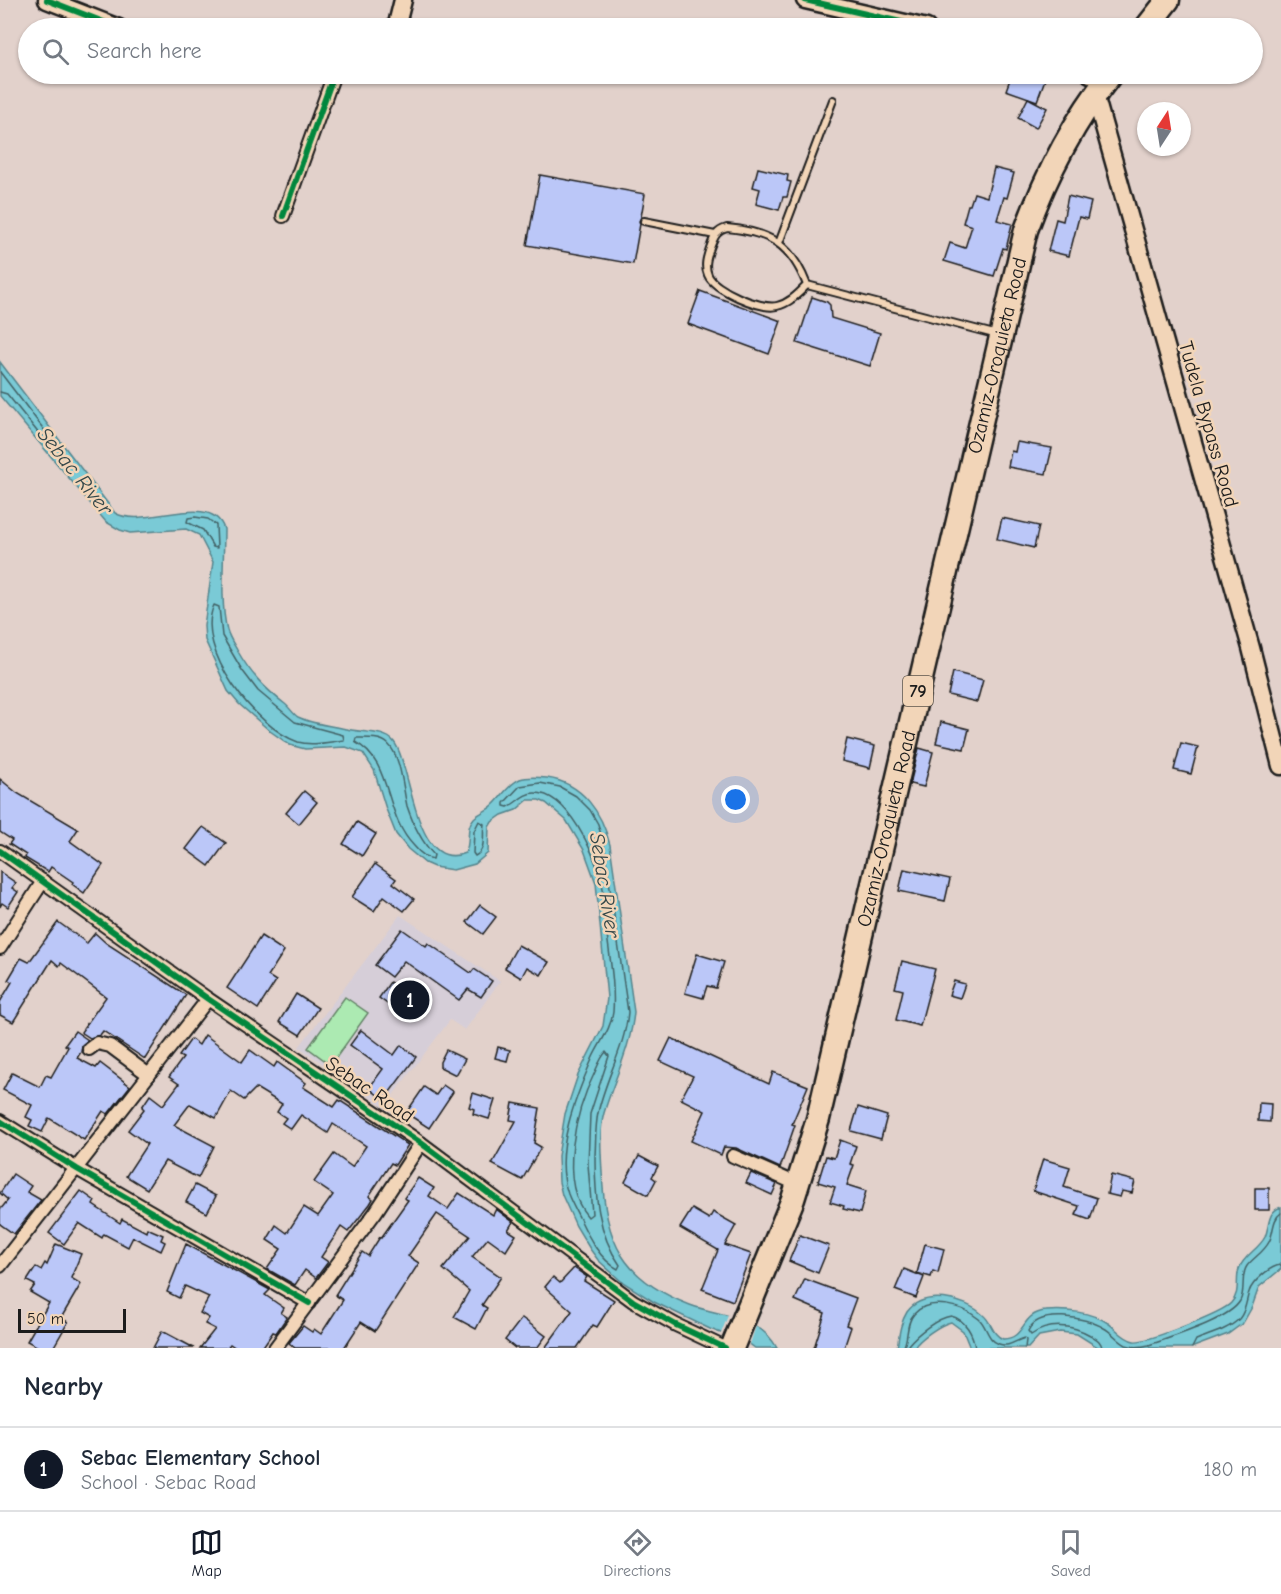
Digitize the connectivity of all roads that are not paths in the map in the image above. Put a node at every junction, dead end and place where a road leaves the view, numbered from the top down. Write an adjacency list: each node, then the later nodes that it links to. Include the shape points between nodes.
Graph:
1 (47, 0): 5 (main road)
2 (402, 0): 6 (main road)
3 (805, 0): 7 (main road)
4 (1168, 0): 8 (highway)
5 (93, 18)
6 (398, 18)
7 (883, 18)
8 (1154, 18)
9 (330, 84): 13 (street)
10 (1098, 84): 18 (highway, Ozamiz-Oroquieta Road / 79, via 1041,190 1026,230)
11 (1101, 84): 19 (main road, Tudela Bypass Road)
12 (833, 100): 16 (lane)
13 (284, 216)
14 (644, 221): 15 (lane)
15 (715, 235): 16 (lane, via 719,230 738,229); 17 (lane, via 706,267 708,276 720,289 759,305 775,307 789,302)
16 (779, 243): 17 (lane, via 799,264)
17 (807, 285): 18 (lane)
18 (1001, 336): 30 (highway, Ozamiz-Oroquieta Road / 79, via 818,1119)
19 (1281, 766)
20 (0, 850): 21 (street, Sebac Road)
21 (43, 881): 22 (street); 23 (street, Sebac Road)
22 (0, 948)
23 (208, 999): 25 (street); 27 (street, Sebac Road)
24 (90, 1049): 25 (street, via 97,1043 110,1046)
25 (149, 1075): 29 (street)
26 (0, 1121): 29 (street)
27 (421, 1143): 32 (street); 33 (street, Sebac Road, via 633,1301 676,1325)
28 (733, 1156): 30 (street)
29 (77, 1169): 31 (street); 32 (street)
30 (797, 1184): 33 (highway, Ozamiz-Oroquieta Road / 79)
31 (0, 1266)
32 (309, 1303): 34 (street)
33 (730, 1346)
34 (275, 1348)

